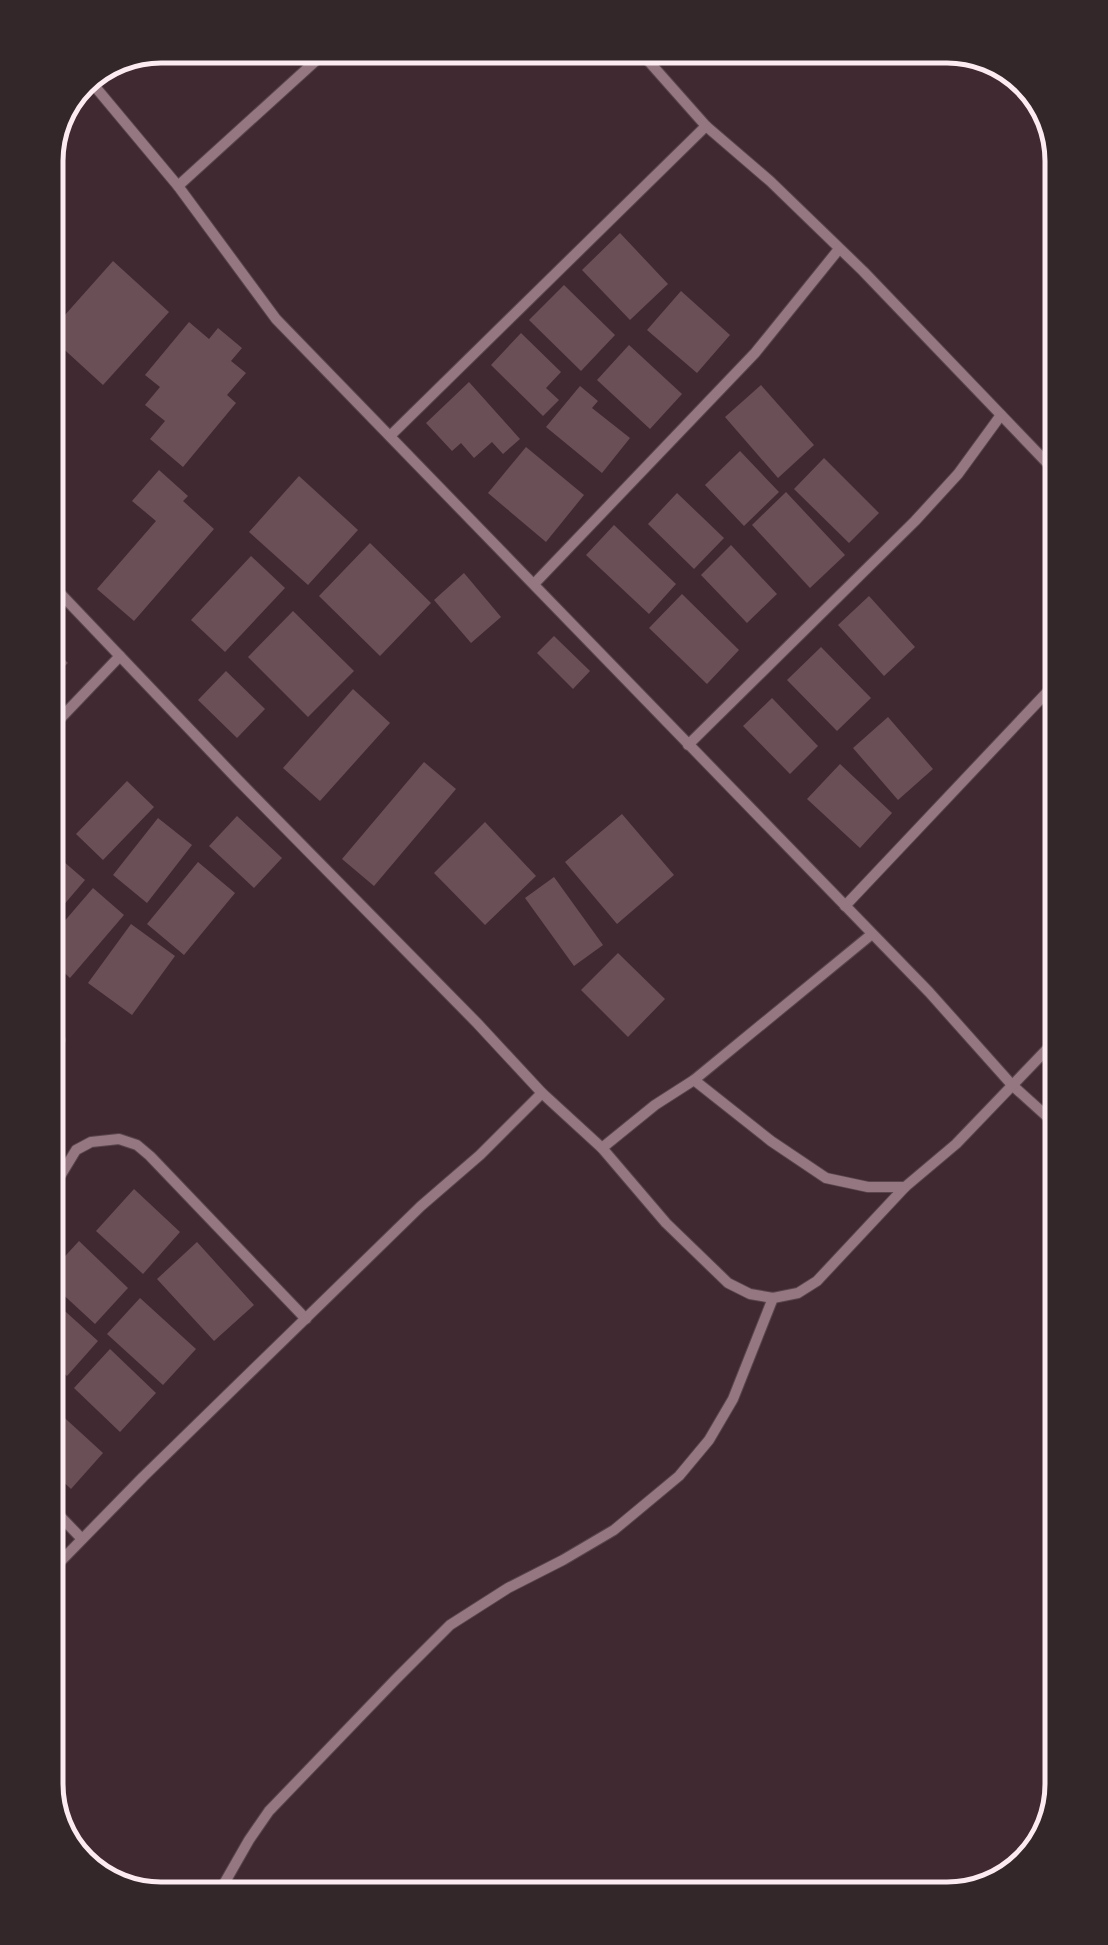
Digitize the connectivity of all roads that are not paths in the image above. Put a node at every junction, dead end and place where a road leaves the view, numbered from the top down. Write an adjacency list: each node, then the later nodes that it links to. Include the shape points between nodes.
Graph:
1 (313, 63): 5 (street)
2 (650, 63): 4 (street)
3 (96, 88): 5 (street)
4 (706, 126): 6 (street, via 770,181); 8 (street)
5 (178, 186): 8 (street, via 276,319)
6 (839, 249): 7 (street); 10 (street, via 755,353)
7 (1001, 414): 9 (street); 15 (street, via 958,474 915,521)
8 (390, 436): 10 (street)
9 (1045, 461)
10 (534, 584): 15 (street)
11 (63, 596): 12 (street)
12 (120, 656): 14 (street); 21 (street)
13 (1045, 694): 16 (street)
14 (63, 716)
15 (688, 745): 16 (street)
16 (845, 906): 17 (street)
17 (872, 934): 19 (street); 20 (street, via 929,992)
18 (1045, 1051): 20 (street)
19 (694, 1080): 23 (street, via 655,1104); 25 (street, via 771,1141 826,1178 868,1187)
20 (1012, 1085): 22 (street); 25 (street, via 956,1144)
21 (542, 1093): 23 (street); 27 (street, via 480,1155 421,1206)
22 (1045, 1115)
23 (602, 1148): 26 (street, via 666,1223 728,1283 750,1294)
24 (63, 1171): 27 (street, via 76,1150 91,1142 119,1139 137,1145)
25 (905, 1188): 26 (street, via 817,1281 798,1293)
26 (773, 1298): 31 (street, via 733,1399 709,1440 679,1476 614,1530 508,1588 450,1625 269,1811)
27 (306, 1319): 29 (street)
28 (63, 1519): 29 (street)
29 (82, 1539): 30 (street)
30 (63, 1559)
31 (225, 1882)

